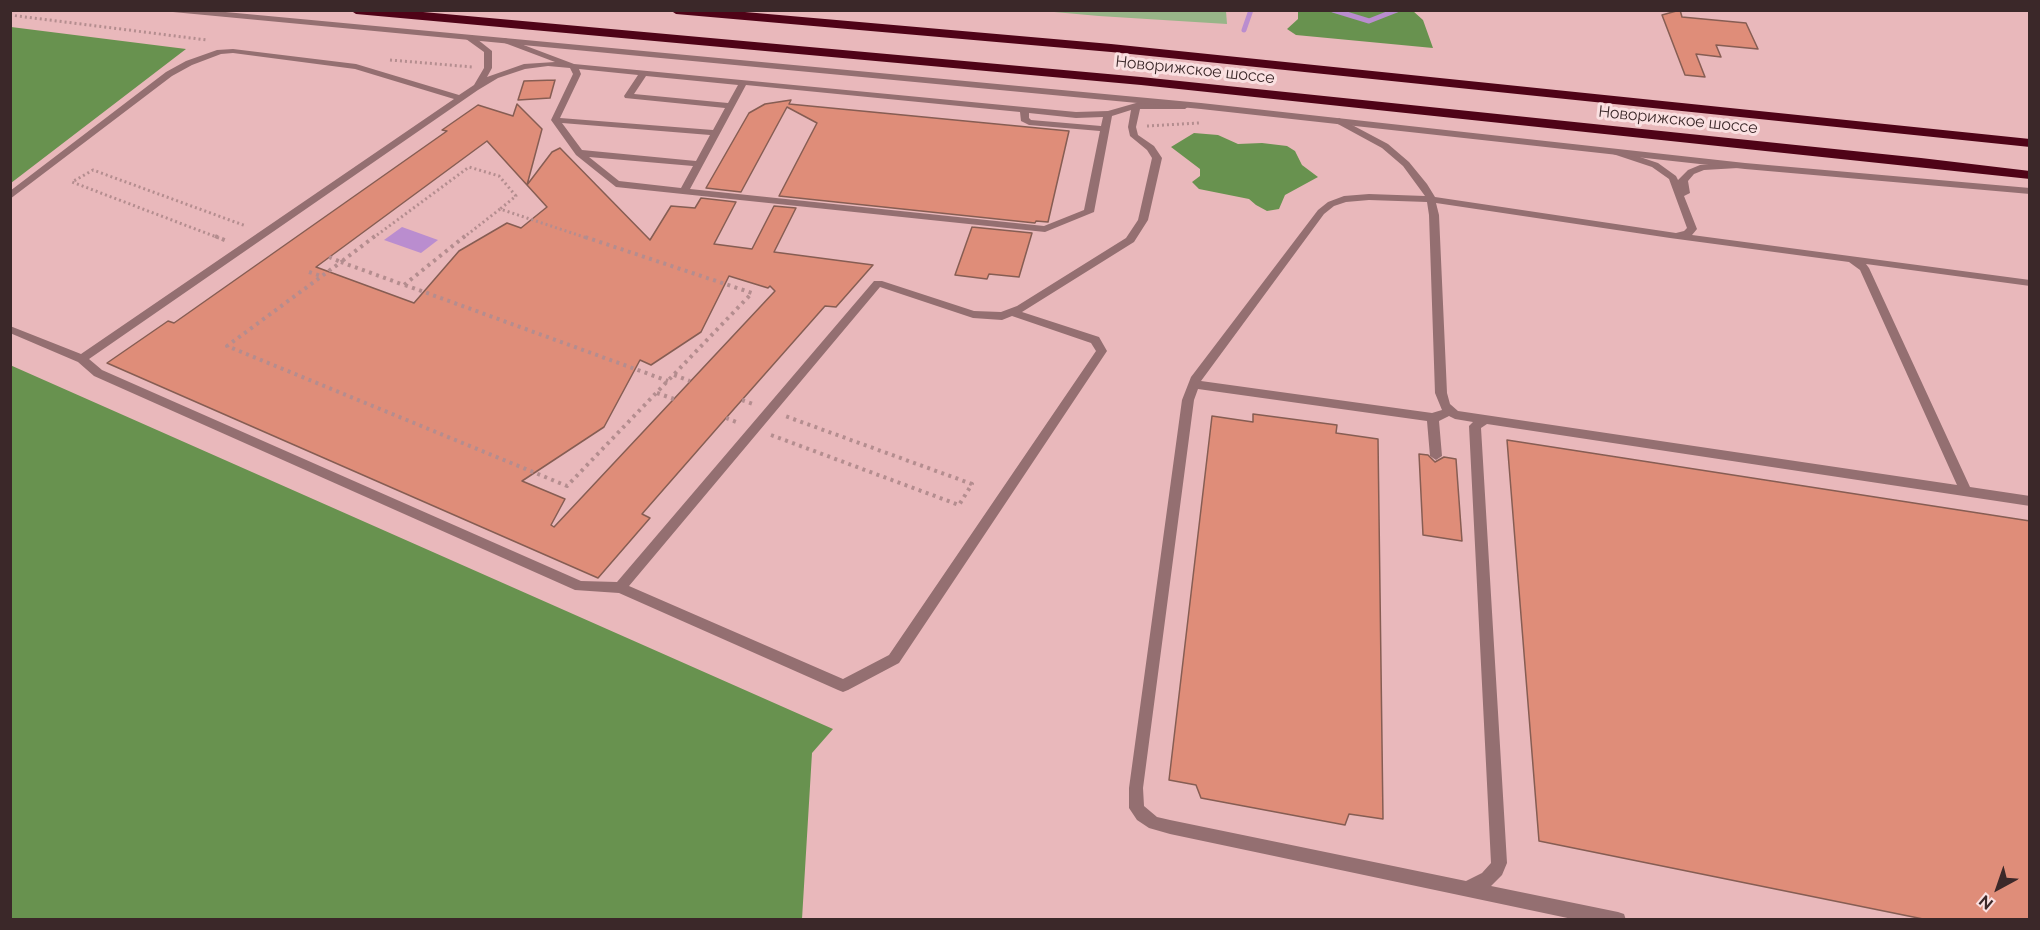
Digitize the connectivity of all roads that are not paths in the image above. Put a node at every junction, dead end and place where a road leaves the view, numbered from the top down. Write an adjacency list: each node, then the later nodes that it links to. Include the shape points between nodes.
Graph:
1 (174, 10): 4 (street)
2 (356, 10): 25 (highway, Новорижское шоссе, via 1141,81)
3 (676, 10): 20 (highway, Новорижское шоссе, via 1111,48)
4 (469, 37): 5 (street); 9 (street, via 488,51 489,58 488,68)
5 (505, 40): 6 (street); 13 (street)
6 (573, 66): 7 (street); 9 (street, via 548,64 516,69); 16 (street, via 577,74)
7 (644, 73): 8 (street); 11 (street, via 628,96)
8 (743, 83): 11 (street); 14 (street)
9 (476, 88): 10 (street)
10 (461, 98): 28 (street, via 356,67 220,52 169,74); 36 (street)
11 (730, 106): 19 (street)
12 (1136, 106): 13 (street); 15 (street); 34 (street, via 1134,136 1151,148 1156,158 1143,220 1130,240)
13 (1201, 106): 17 (street)
14 (1025, 110): 15 (street); 18 (street, via 1024,119 1029,122)
15 (1108, 114): 18 (street)
16 (555, 120): 19 (street); 22 (street)
17 (1339, 121): 21 (street); 29 (street, via 1390,150 1406,164)
18 (1105, 129): 27 (street, via 1089,212 1045,229)
19 (716, 133): 23 (street)
20 (2030, 143)
21 (1612, 151): 24 (street); 30 (street, via 1655,165 1676,182 1692,229 1687,234)
22 (579, 153): 23 (street); 27 (street, via 616,184)
23 (698, 164): 27 (street)
24 (1745, 166): 26 (street); 31 (street, via 1703,167 1683,180 1697,230)
25 (2030, 175)
26 (2030, 191)
27 (684, 192)
28 (10, 196)
29 (1431, 200): 30 (street); 37 (street, via 1369,197 1344,199 1326,207); 38 (street, via 1442,393)
30 (1670, 235): 31 (street)
31 (1719, 242): 32 (street)
32 (1847, 259): 33 (street); 42 (street, via 1864,268)
33 (2030, 283)
34 (1012, 312): 44 (street, via 982,316 878,283); 44 (street, via 1095,340 1102,351 894,659 843,686)
35 (10, 329): 36 (street)
36 (82, 359): 44 (street, via 98,373 580,586)
37 (1194, 384): 39 (street); 45 (street, via 1188,400 1136,788 1137,808 1161,825)
38 (1449, 411): 39 (street); 40 (street)
39 (1433, 417): 41 (street)
40 (1483, 420): 42 (street); 45 (street, via 1474,426 1499,863 1488,879)
41 (1436, 456)
42 (1966, 492): 43 (street)
43 (2030, 501)
44 (620, 588)
45 (1467, 888): 46 (street)
46 (1618, 920)

